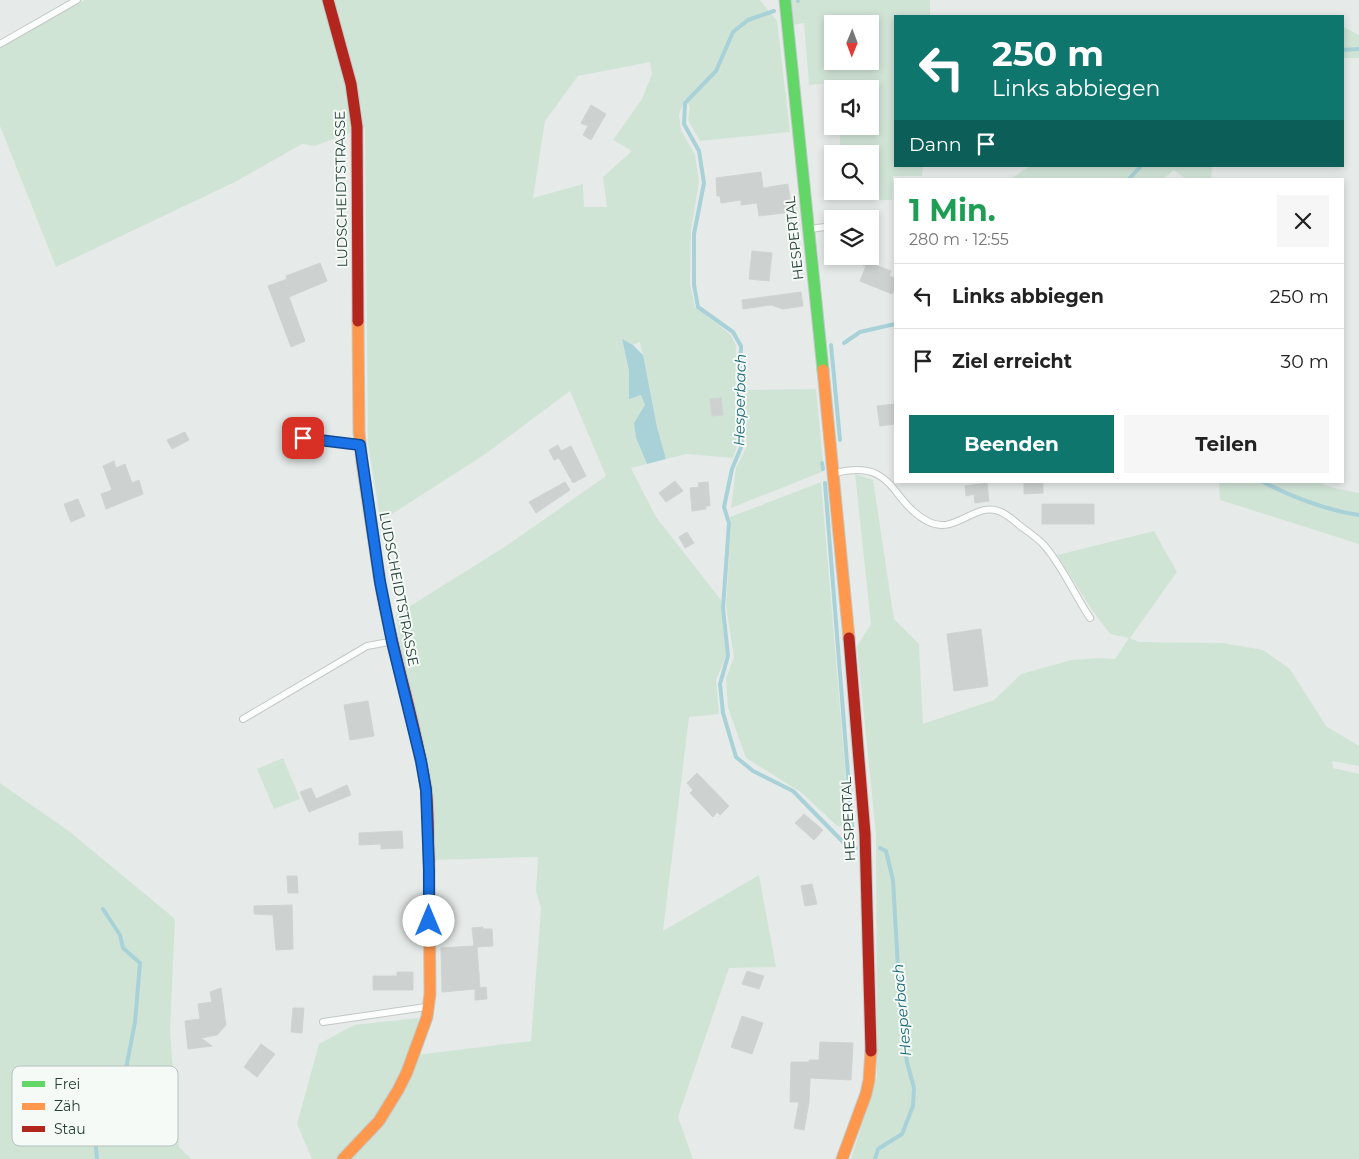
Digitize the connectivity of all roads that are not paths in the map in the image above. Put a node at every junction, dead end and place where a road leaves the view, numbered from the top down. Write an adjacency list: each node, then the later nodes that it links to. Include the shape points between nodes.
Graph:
1 (77, 0): 4 (lane)
2 (328, 0): 8 (street, LUDSCHEIDTSTRASSE, via 351,84 357,127)
3 (785, 0): 6 (street, HESPERTAL)
4 (0, 44)
5 (824, 227): 6 (lane)
6 (808, 229): 9 (street, HESPERTAL)
7 (303, 438): 8 (lane)
8 (360, 445): 11 (street, LUDSCHEIDTSTRASSE)
9 (834, 473): 10 (lane, via 865,469 890,483 917,515 941,526 980,511 994,509 1003,512 1042,544); 16 (street, HESPERTAL, via 865,824 871,1045 868,1085)
10 (1090, 618)
11 (392, 642): 12 (lane, via 367,646); 13 (street, LUDSCHEIDTSTRASSE, via 426,790)
12 (243, 719)
13 (429, 1006): 14 (lane); 15 (street, LUDSCHEIDTSTRASSE, via 398,1090 378,1121)
14 (323, 1022)
15 (343, 1159)
16 (842, 1159)

